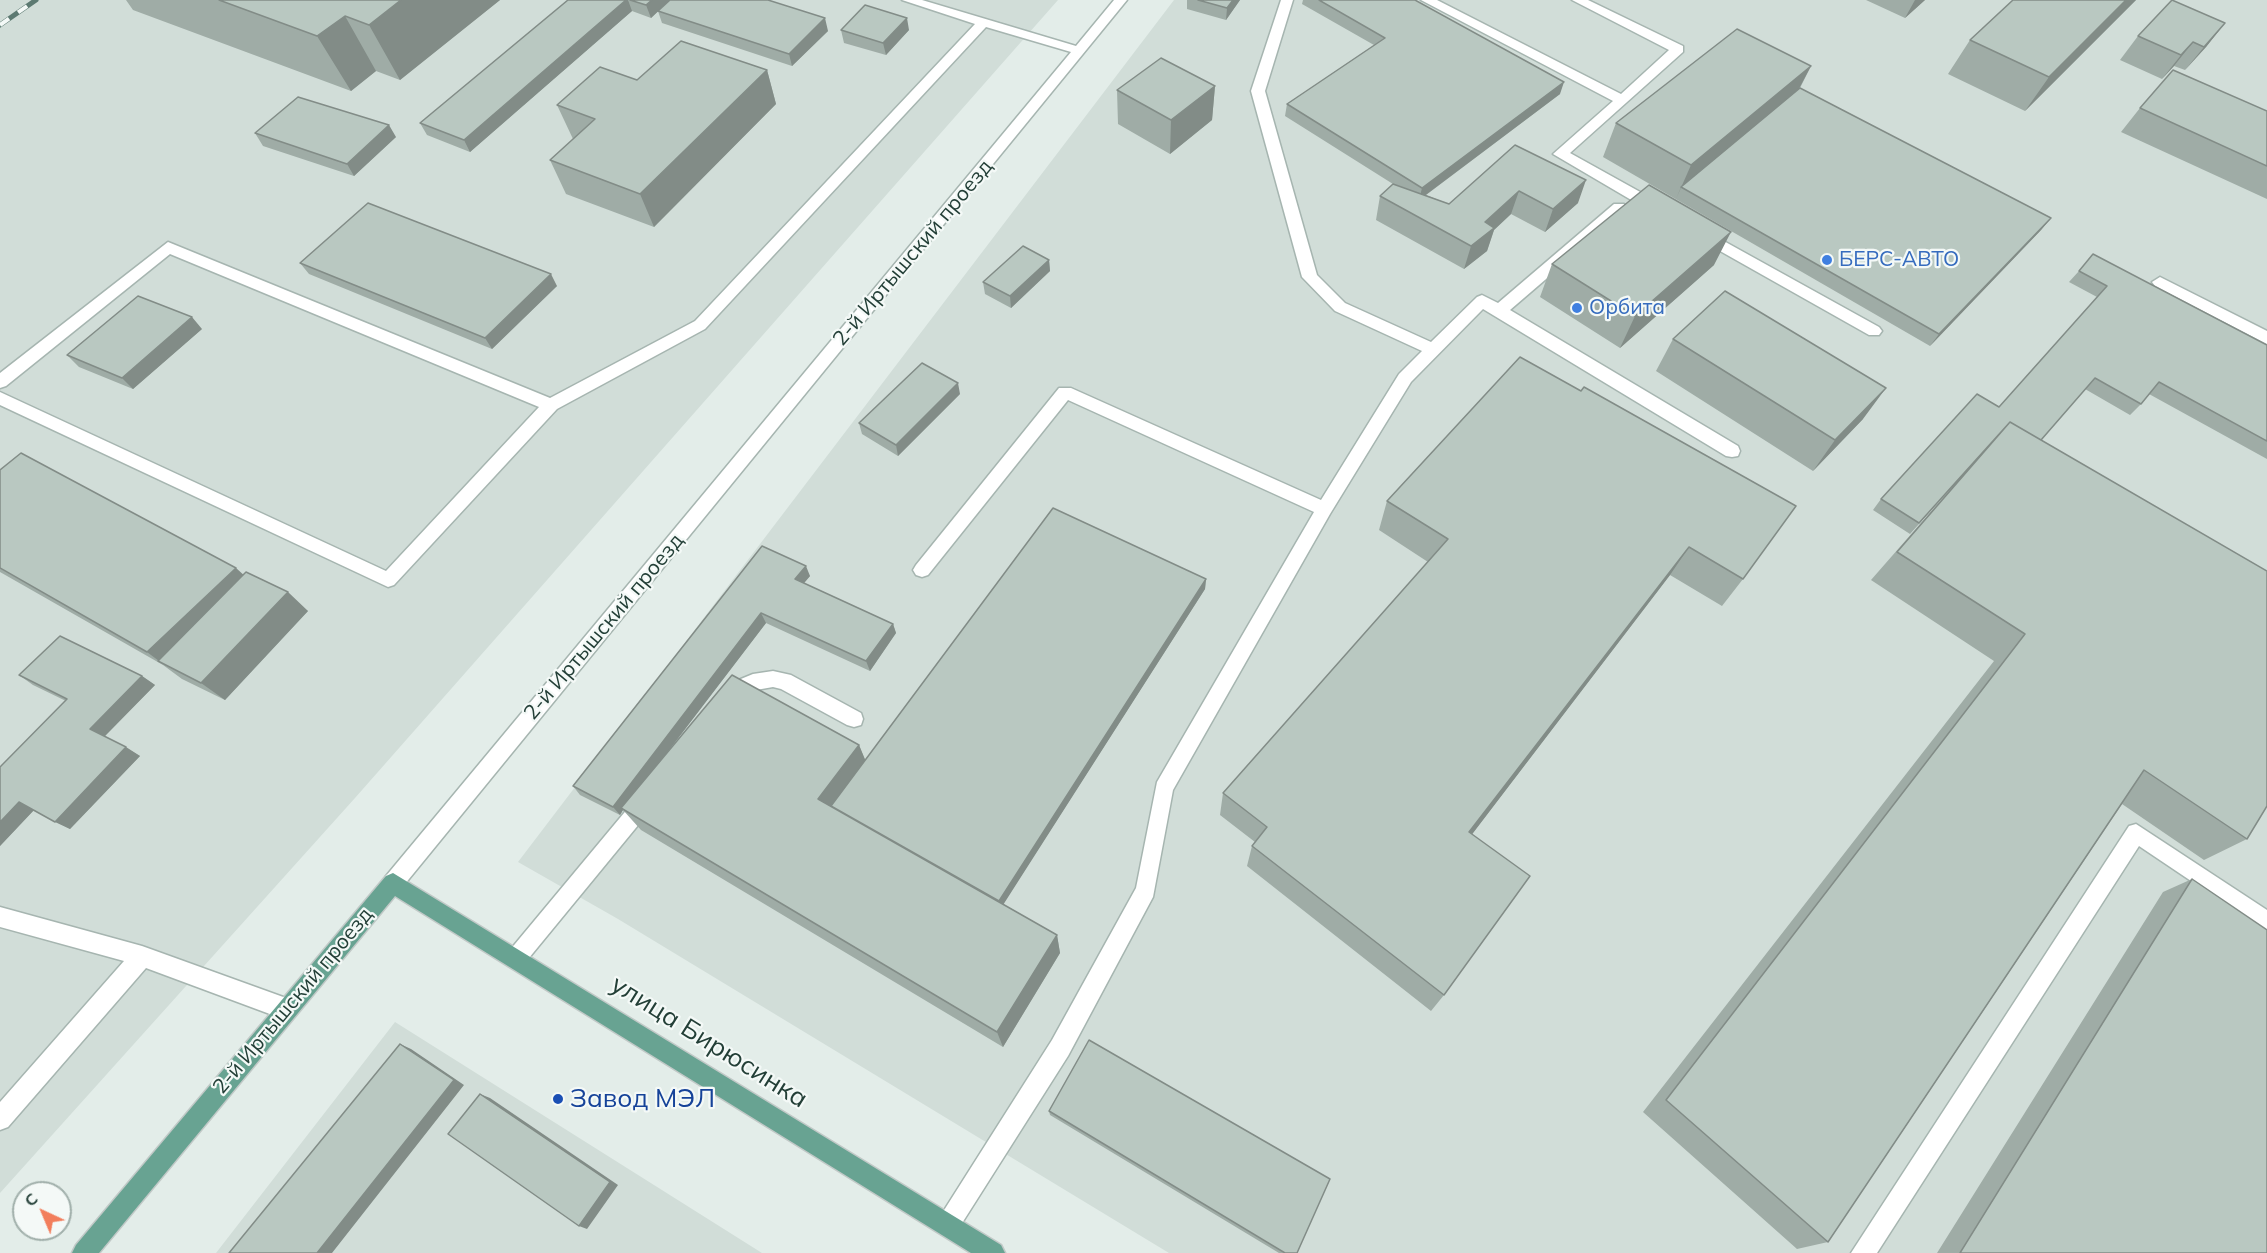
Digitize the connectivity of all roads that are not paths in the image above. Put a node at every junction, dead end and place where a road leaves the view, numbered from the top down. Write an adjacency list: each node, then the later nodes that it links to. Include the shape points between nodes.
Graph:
1 (908, 0): 6 (street)
2 (1121, 0): 7 (street, 2-й Иртышский проезд)
3 (1287, 0): 16 (street, via 1258,91 1310,277 1340,307)
4 (1427, 0): 8 (street)
5 (1578, 0): 8 (street, via 1678,49)
6 (984, 22): 7 (street); 19 (street, via 700,325)
7 (1080, 51): 26 (street, 2-й Иртышский проезд)
8 (1622, 100): 10 (street, via 1560,154)
9 (1619, 208): 13 (street)
10 (1671, 216)
11 (1692, 228): 14 (street)
12 (2160, 282): 15 (street)
13 (1499, 311): 16 (street, via 1482,301); 20 (street)
14 (1874, 331)
15 (2267, 338)
16 (1433, 350): 21 (street, via 1405,378)
17 (0, 382): 19 (street, via 168,247)
18 (0, 398): 19 (street, via 388,580)
19 (551, 405)
20 (1732, 451)
21 (1324, 509): 22 (street, via 1065,392); 33 (street, via 1164,788 1146,890 1060,1048)
22 (922, 570)
23 (719, 713): 24 (street, via 743,687 774,679)
24 (854, 719)
25 (660, 784): 30 (street)
26 (393, 883): 30 (main road, улица Бирюсинка); 31 (main road, 2-й Иртышский проезд)
27 (0, 917): 29 (street)
28 (2267, 922): 36 (street, via 2136,833)
29 (142, 956): 31 (street); 32 (street)
30 (517, 957): 33 (main road, улица Бирюсинка)
31 (286, 1009): 34 (main road, 2-й Иртышский проезд)
32 (0, 1119)
33 (949, 1223): 35 (main road, улица Бирюсинка)
34 (84, 1253)
35 (993, 1253)
36 (1863, 1253)

